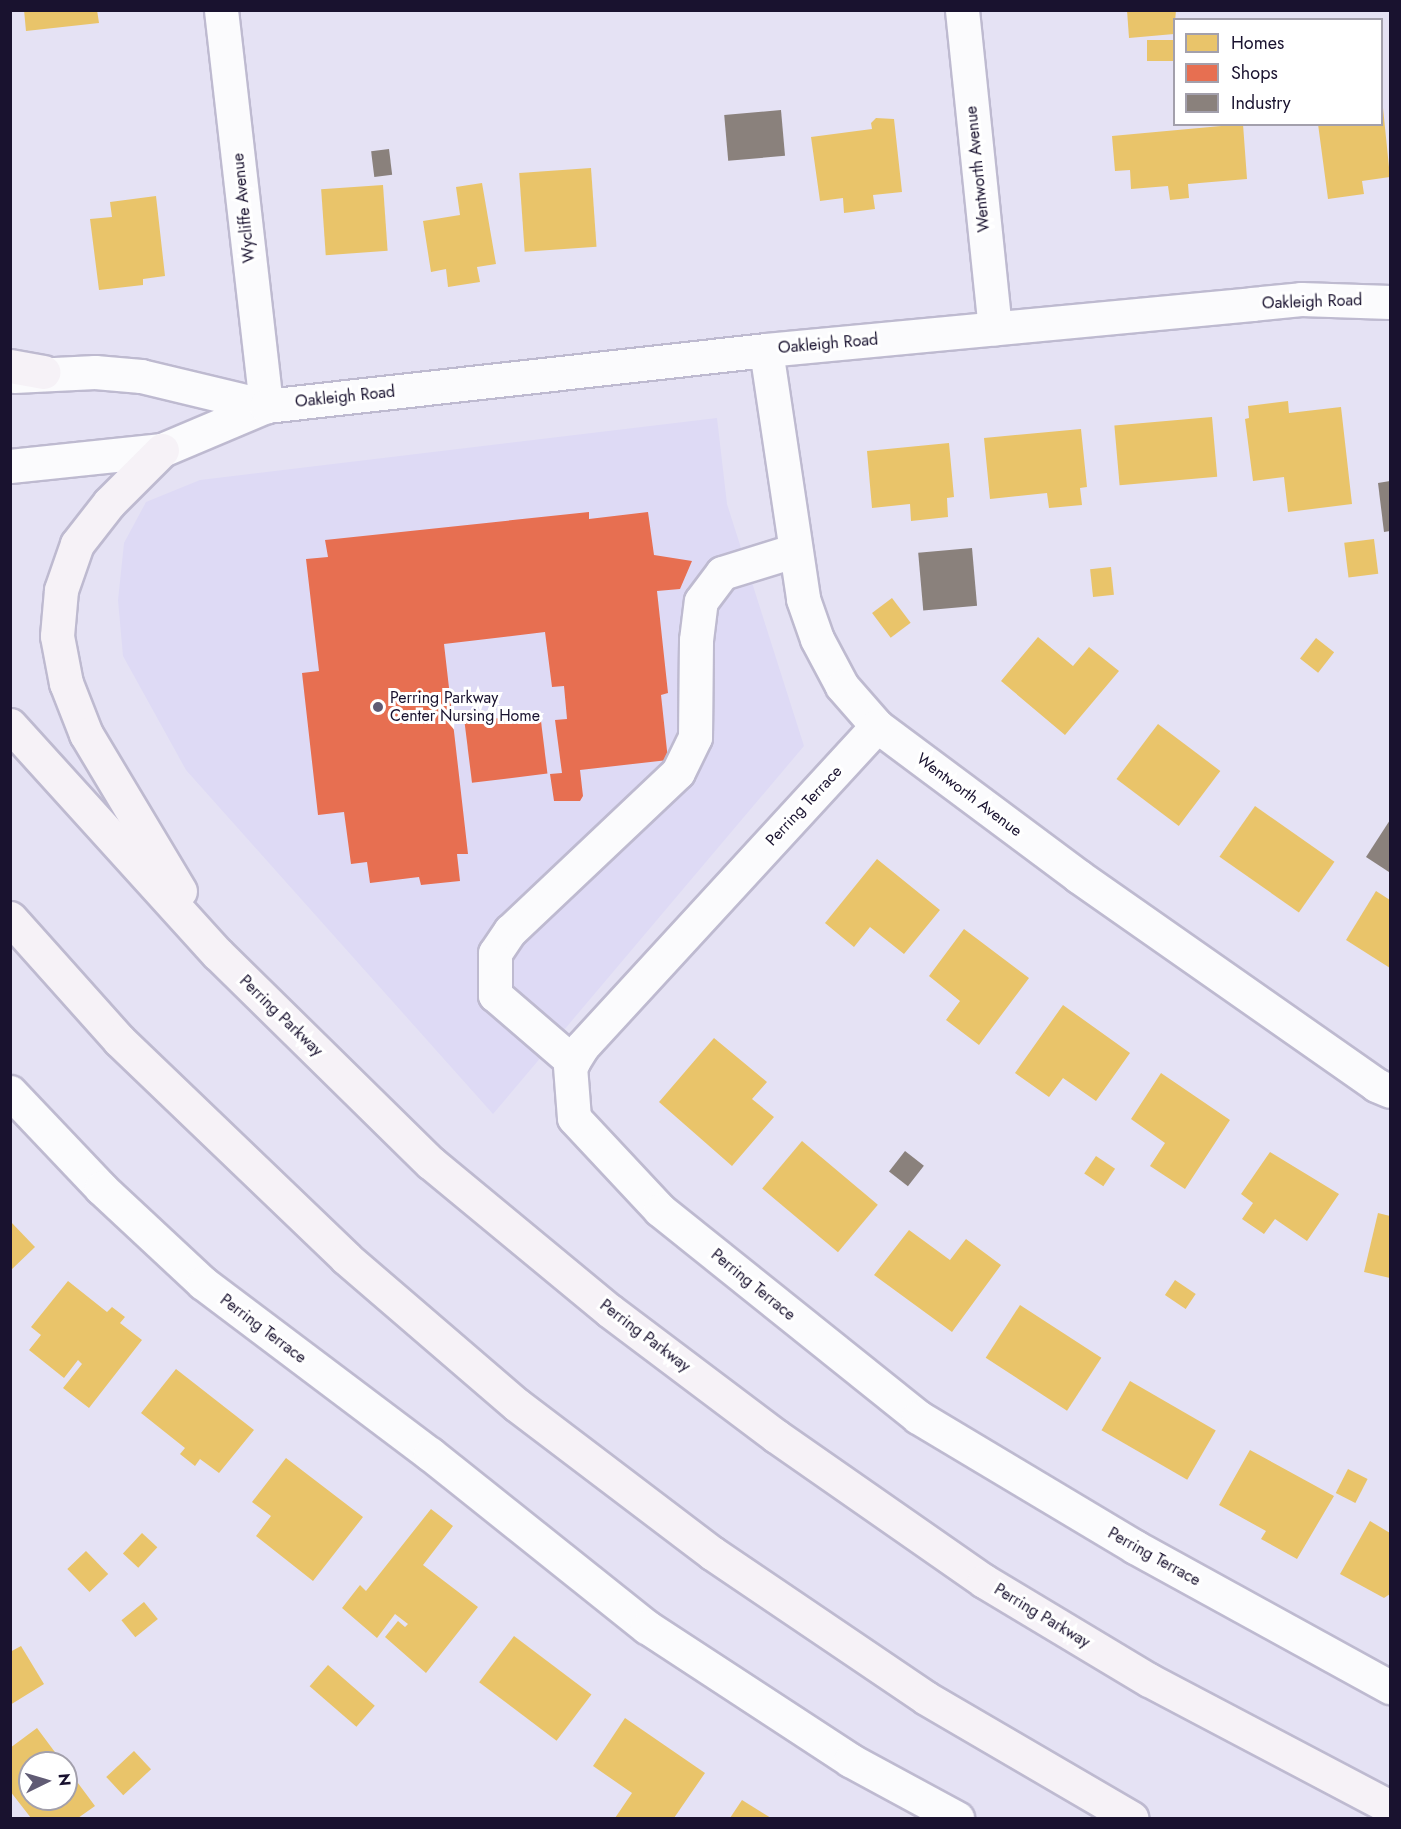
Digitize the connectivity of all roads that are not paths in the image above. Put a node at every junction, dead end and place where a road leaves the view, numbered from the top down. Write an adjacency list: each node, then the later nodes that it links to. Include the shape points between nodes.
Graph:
1 (222, 10): 9 (street, Wycliffe Avenue)
2 (962, 10): 4 (street, Wentworth Avenue)
3 (1390, 302): 4 (street, Oakleigh Road, via 1301,299)
4 (995, 328): 5 (street, Oakleigh Road)
5 (766, 350): 9 (street, Oakleigh Road); 12 (street, Wentworth Avenue)
6 (10, 366): 7 (main road)
7 (43, 372): 8 (street, Oakleigh Road); 9 (street, Oakleigh Road, via 141,376)
8 (10, 376)
9 (266, 406): 10 (street, Oakleigh Road)
10 (162, 450): 11 (street, Oakleigh Road); 16 (main road, via 109,502 77,544 61,590 57,636 66,683 86,734)
11 (10, 466)
12 (793, 551): 14 (street, Wentworth Avenue, via 817,639 842,686); 17 (street, via 722,573 701,602 696,640 695,737 678,772 510,931 495,953 495,994)
13 (10, 725): 16 (main road, Perring Parkway)
14 (877, 726): 17 (street, Perring Terrace, via 582,1047); 18 (street, Wentworth Avenue, via 1078,876 1376,1085)
15 (10, 918): 23 (main road, via 119,1040 346,1258 517,1405 712,1552 926,1698)
16 (218, 954): 21 (main road, Perring Parkway, via 431,1163 610,1311 776,1436 984,1581 1149,1680)
17 (573, 1062): 20 (street, Perring Terrace, via 569,1084 574,1118 630,1180 660,1210 918,1417 1135,1547)
18 (1390, 1091)
19 (10, 1092): 22 (street, Perring Terrace, via 101,1188 203,1283 430,1454 647,1627 850,1760)
20 (1390, 1687)
21 (1390, 1807)
22 (957, 1818)
23 (1131, 1818)

